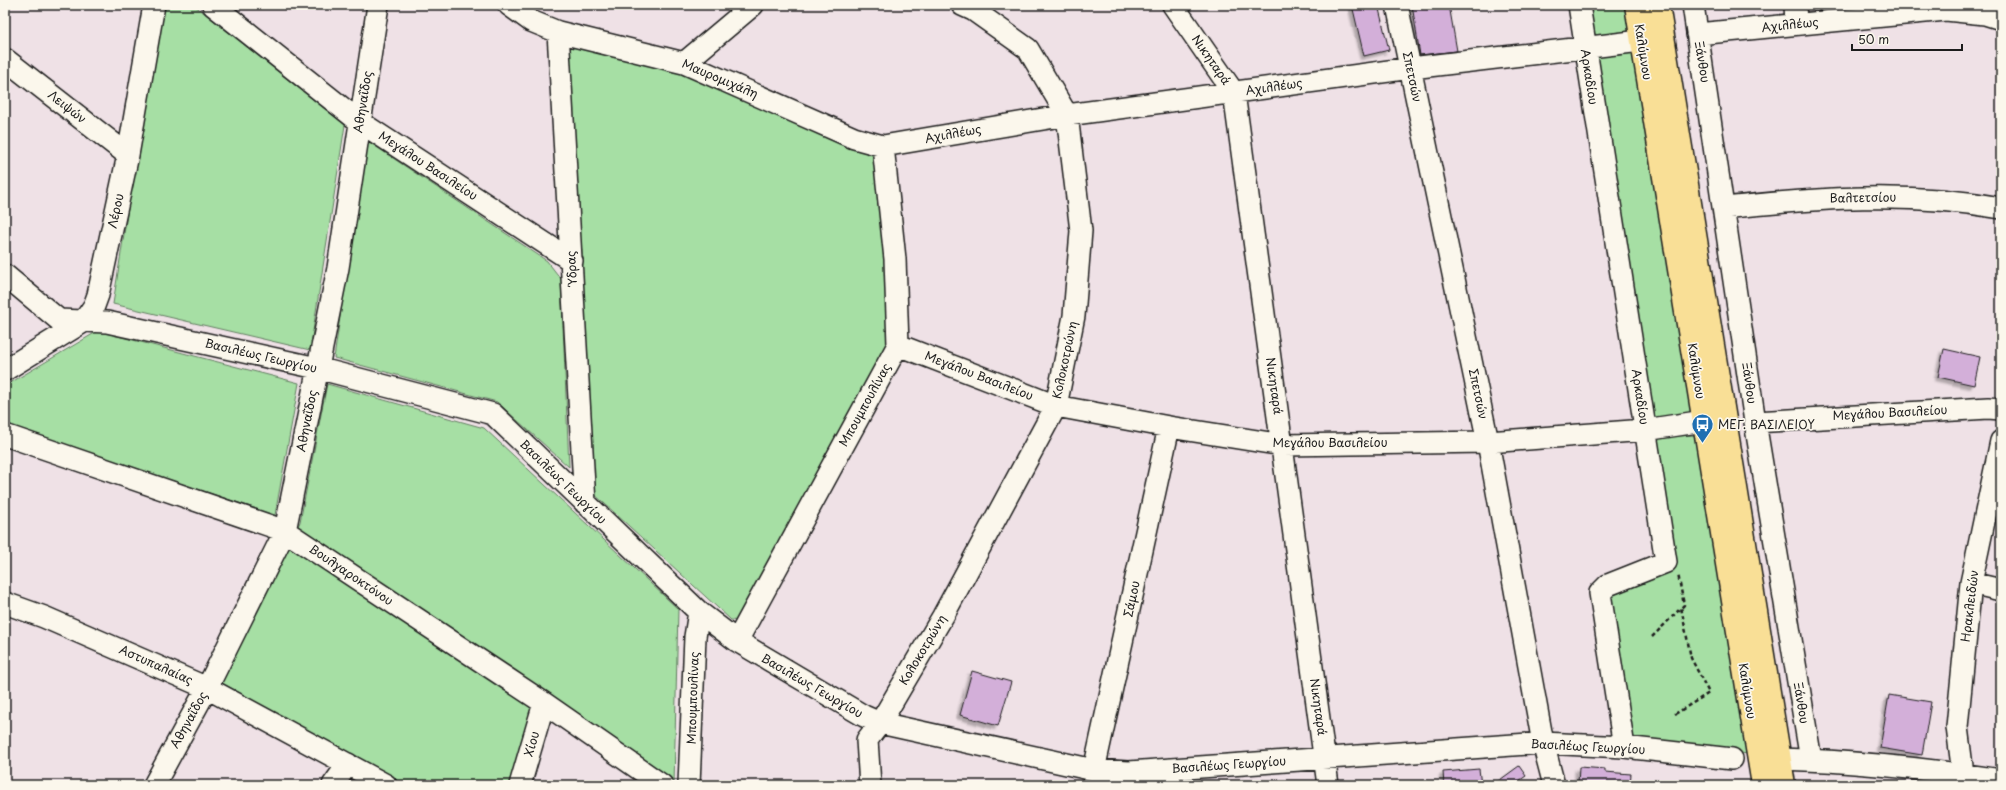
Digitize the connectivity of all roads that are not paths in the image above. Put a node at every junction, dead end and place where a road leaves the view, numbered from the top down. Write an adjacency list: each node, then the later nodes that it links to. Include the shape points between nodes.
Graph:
1 (154, 5): 27 (street, Λέρου)
2 (213, 5): 25 (street, Μεγάλου Βασιλείου)
3 (378, 5): 25 (street, Αθηναΐδος)
4 (509, 5): 16 (street, Μαυρομιχάλη, via 531,21)
5 (753, 5): 21 (street)
6 (962, 5): 24 (street, Κολοκοτρώνη, via 973,10 1028,50)
7 (1173, 5): 23 (street, Νικηταρά)
8 (1396, 5): 22 (street, Σπετσών)
9 (1579, 5): 19 (street, Αρκαδίου)
10 (1636, 5): 18 (main road, Καλύμνου)
11 (1658, 5): 60 (main road, Καλύμνου)
12 (1693, 5): 17 (street, Ξάνθου)
13 (1897, 9): 14 (street, Αχιλλέως); 15 (street, Αχιλλέως, via 1946,10 1985,14)
14 (1796, 15): 17 (street, Αχιλλέως)
15 (2001, 19)
16 (558, 32): 21 (street, Μαυρομιχάλη); 30 (street, Ύδρας)
17 (1697, 34): 28 (street, Ξάνθου)
18 (1642, 42): 19 (street, Αχιλλέως); 38 (main road, Καλύμνου)
19 (1585, 48): 22 (street, Αχιλλέως); 41 (street, Αρκαδίου)
20 (5, 59): 27 (street, Λειψών)
21 (684, 63): 26 (street, Μαυρομιχάλη, via 854,138)
22 (1411, 68): 23 (street, Αχιλλέως); 44 (street, Σπετσών)
23 (1234, 93): 24 (street, Αχιλλέως); 45 (street, Νικηταρά)
24 (1067, 115): 26 (street, Αχιλλέως); 36 (street, Κολοκοτρώνη, via 1081,231 1074,316)
25 (360, 122): 30 (street, Μεγάλου Βασιλείου); 34 (street, Αθηναΐδος, via 338,268)
26 (883, 146): 33 (street, via 895,260)
27 (128, 155): 32 (street, Λέρου, via 98,295)
28 (1724, 208): 29 (street, Βαλτετσίου, via 1802,199 1904,198 1964,201); 39 (street, Ξάνθου)
29 (2001, 208)
30 (572, 261): 46 (street, Ύδρας)
31 (5, 275): 32 (street, Βασιλέως Γεωργίου, via 59,320)
32 (83, 322): 34 (street, Βασιλέως Γεωργίου, via 107,322); 35 (street, Λέρου)
33 (898, 345): 36 (street, Μεγάλου Βασιλείου); 52 (street, Μπουμπουλίνας)
34 (317, 368): 46 (street, Βασιλέως Γεωργίου, via 493,414); 47 (street, Αθηναΐδος)
35 (5, 370)
36 (1056, 406): 40 (street, Μεγάλου Βασιλείου); 55 (street, Κολοκοτρώνη, via 943,616)
37 (2001, 409): 39 (street, Μεγάλου Βασιλείου, via 1980,408)
38 (1704, 421): 41 (street, Μεγάλου Βασιλείου); 76 (main road, Καλύμνου)
39 (1755, 422): 61 (street, Ξάνθου)
40 (1169, 427): 45 (street, Μεγάλου Βασιλείου); 63 (street, Σάμου)
41 (1645, 430): 44 (street, Μεγάλου Βασιλείου); 57 (street, Αρκαδίου, via 1666,562 1608,586 1600,593)
42 (5, 434): 47 (street, Βουλγαροκτόνου)
43 (2001, 441): 48 (street, Ηρακλειδών)
44 (1488, 442): 45 (street, Μεγάλου Βασιλείου); 56 (street, Σπετσών)
45 (1283, 445): 58 (street, Νικηταρά)
46 (585, 503): 51 (street, Βασιλέως Γεωργίου)
47 (286, 531): 53 (street, Αθηναΐδος); 54 (street, Βουλγαροκτόνου)
48 (1971, 583): 49 (street); 64 (street, Ηρακλειδών, via 1957,727)
49 (2001, 590)
50 (5, 603): 53 (street, Αστυπαλαίας, via 44,617)
51 (699, 612): 52 (street, Βασιλέως Γεωργίου); 72 (street, Μπουμπουλίνας, via 695,637)
52 (737, 641): 55 (street, Βασιλέως Γεωργίου)
53 (206, 688): 62 (street, Αστυπαλαίας); 67 (street, Αθηναΐδος)
54 (544, 703): 70 (street, Χίου); 71 (street, Βουλγαροκτόνου)
55 (880, 723): 63 (street, Βασιλέως Γεωργίου); 73 (street, Κολοκοτρώνη, via 867,740)
56 (1543, 743): 57 (street, Βασιλέως Γεωργίου); 58 (street, Βασιλέως Γεωργίου); 75 (street, Σπετσών)
57 (1624, 747): 59 (street, Βασιλέως Γεωργίου)
58 (1325, 758): 65 (street, Βασιλέως Γεωργίου); 74 (street, Νικηταρά)
59 (1732, 759)
60 (1780, 759): 61 (street); 77 (main road, Καλύμνου)
61 (1811, 760): 64 (street)
62 (348, 764): 68 (street); 69 (street, Αστυπαλαίας)
63 (1094, 770): 65 (street, Βασιλέως Γεωργίου)
64 (1962, 774): 66 (street)
65 (1130, 778)
66 (2001, 780)
67 (154, 785)
68 (333, 785)
69 (386, 785)
70 (520, 785)
71 (662, 785)
72 (690, 785)
73 (870, 785)
74 (1328, 785)
75 (1554, 785)
76 (1763, 785)
77 (1784, 785)

